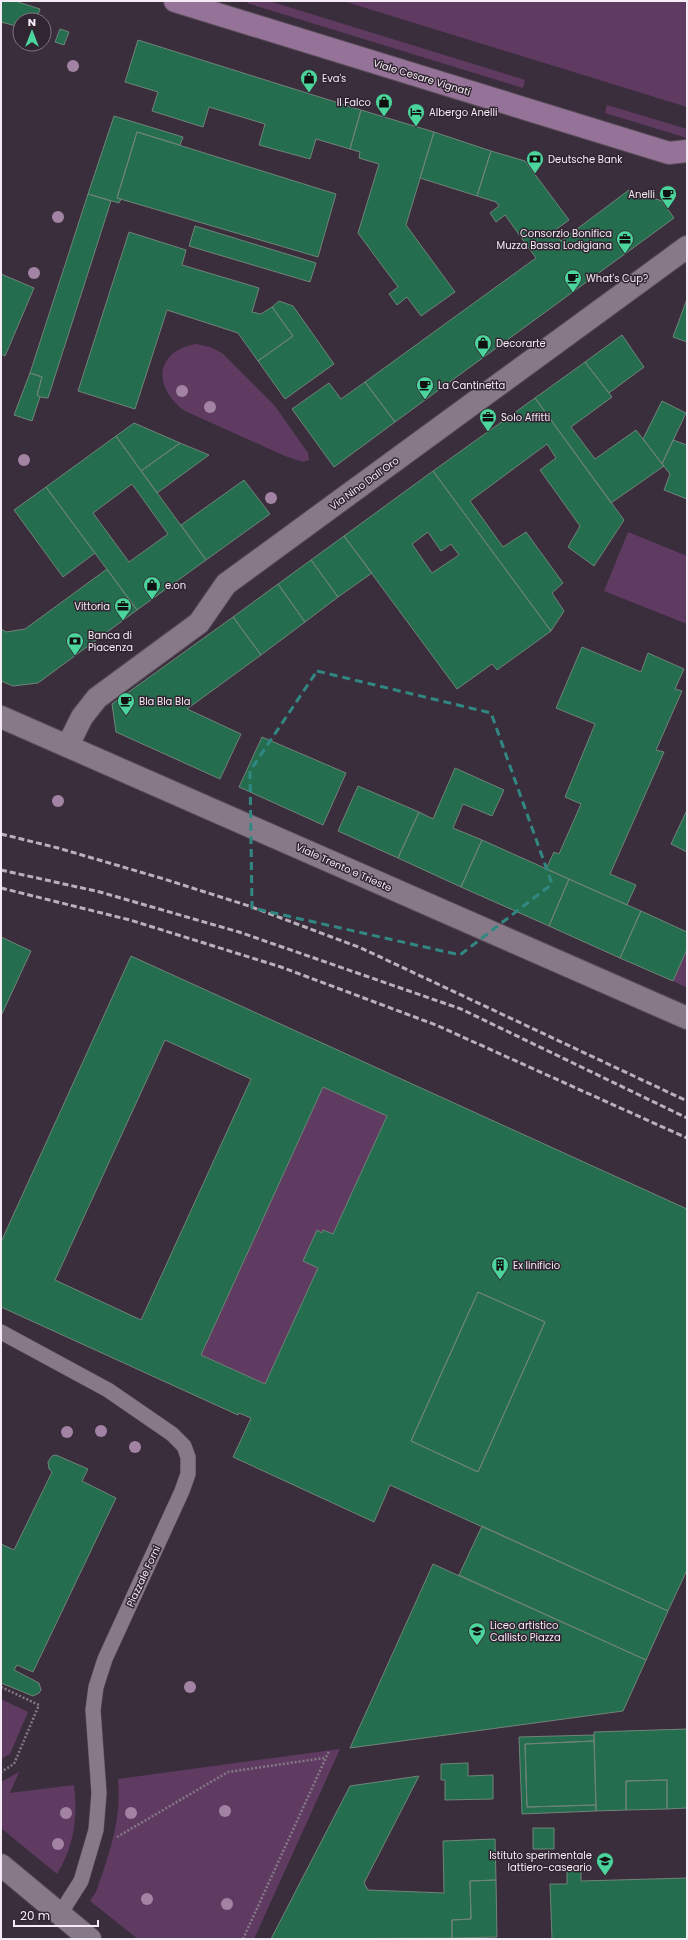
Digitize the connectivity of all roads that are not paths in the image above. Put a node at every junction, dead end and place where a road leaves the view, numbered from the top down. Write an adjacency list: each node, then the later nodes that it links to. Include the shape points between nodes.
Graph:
1 (175, 1): 2 (street, Viale Cesare Vignati)
2 (678, 152): 3 (street, Viale Cesare Vignati, via 681,164)
3 (687, 165)
4 (687, 248): 6 (street, Via Nino Dall’Oro, via 226,584 199,623 97,698 82,717)
5 (1, 717): 6 (street, Viale Trento e Trieste)
6 (68, 745): 7 (street, Viale Trento e Trieste)
7 (687, 1018)
8 (1, 1332): 10 (lane, Piazzale Forni, via 108,1390 172,1434 184,1446 188,1457 188,1474 182,1490 106,1659 96,1687 93,1728 99,1793 96,1830 81,1881)
9 (1, 1866): 10 (street)
10 (60, 1914): 11 (street)
11 (90, 1939)

